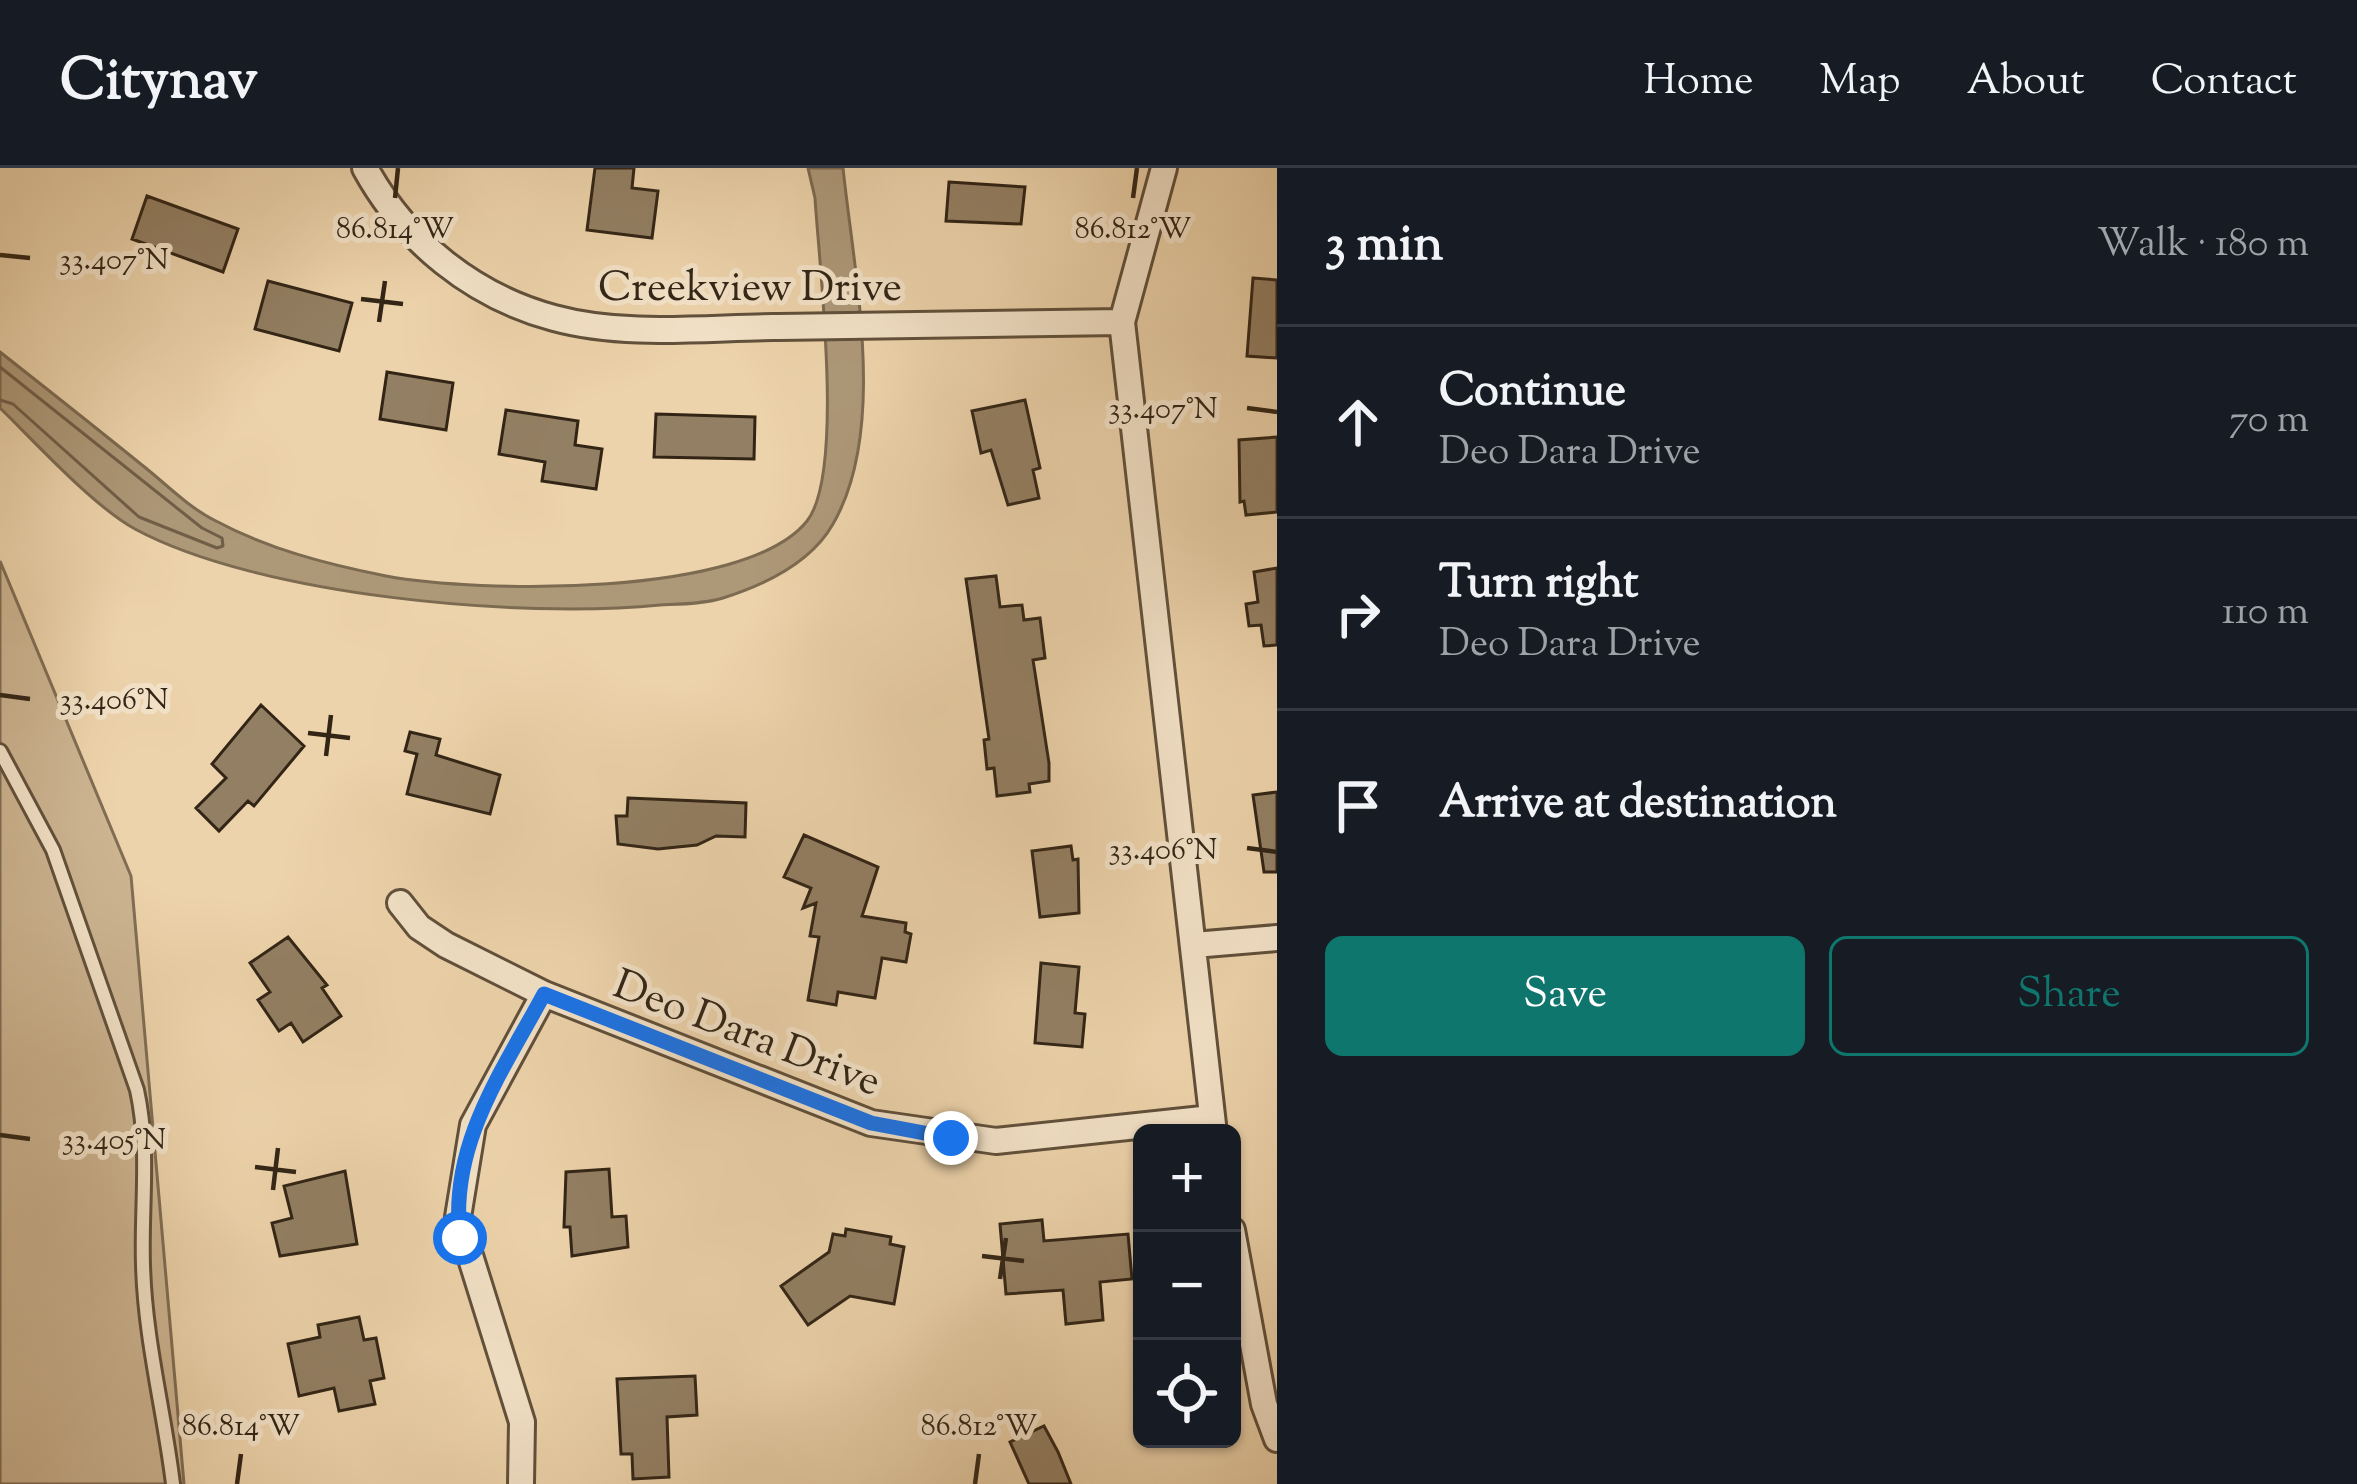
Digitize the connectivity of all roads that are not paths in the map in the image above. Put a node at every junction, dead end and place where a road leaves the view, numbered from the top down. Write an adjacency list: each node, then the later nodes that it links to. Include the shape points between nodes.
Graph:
1 (365, 168): 3 (street, Creekview Drive, via 437,259 550,317 621,328)
2 (1164, 168): 3 (street)
3 (1122, 322): 7 (street)
4 (0, 751): 13 (lane, via 53,850 137,1090 146,1130 149,1364)
5 (400, 903): 8 (street, Deo Dara Drive, via 446,945)
6 (1277, 938): 7 (street)
7 (1194, 945): 9 (street)
8 (544, 994): 10 (street, Deo Dara Drive, via 871,1123 996,1141); 14 (street, via 473,1125 458,1216 522,1422)
9 (1213, 1124)
10 (1133, 1131)
11 (1232, 1232): 12 (street)
12 (1277, 1439)
13 (173, 1484)
14 (521, 1484)

